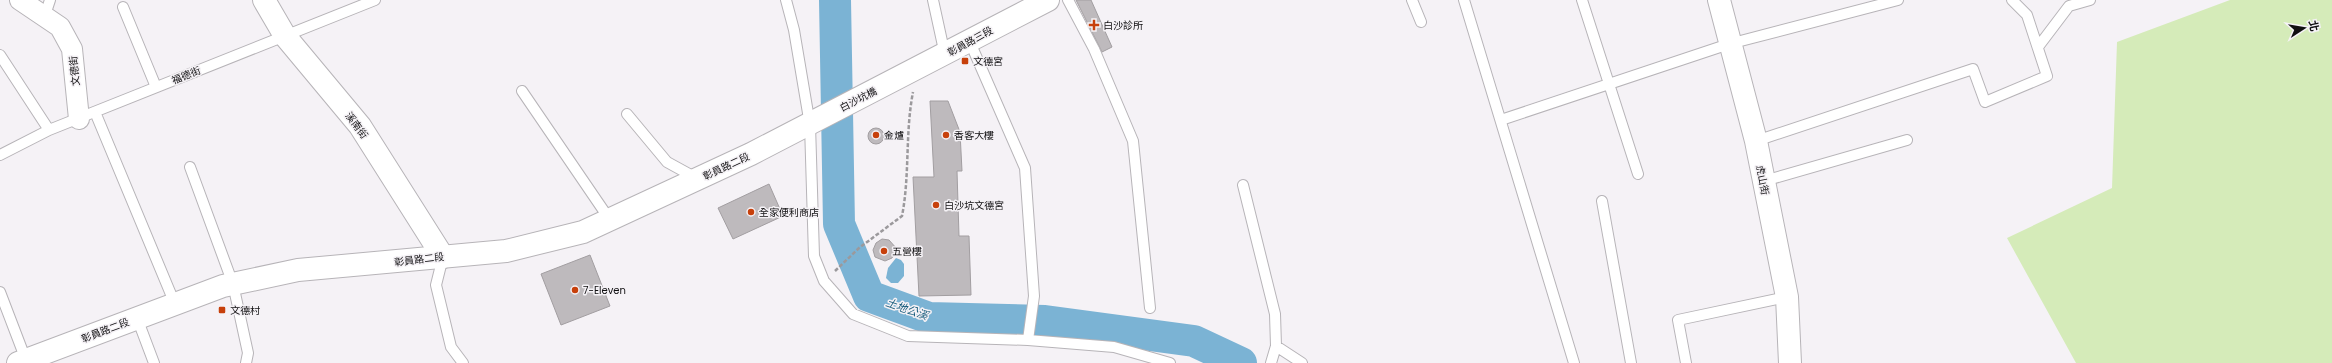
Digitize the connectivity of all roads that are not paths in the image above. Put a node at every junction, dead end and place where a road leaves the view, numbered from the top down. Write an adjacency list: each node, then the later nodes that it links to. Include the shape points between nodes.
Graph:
1 (20, 0): 15 (street, 文德街)
2 (264, 0): 18 (main road, 溪南街)
3 (375, 0): 18 (lane, 福德街)
4 (786, 0): 30 (lane)
5 (933, 0): 23 (lane)
6 (1048, 0): 19 (main road, 彰員路三段)
7 (1068, 0): 48 (lane, via 1094,49 1133,141)
8 (1412, 0): 17 (lane)
9 (1464, 0): 31 (lane)
10 (1582, 0): 25 (lane)
11 (1718, 0): 20 (main road, 虎山街)
12 (1898, 0): 20 (lane)
13 (2012, 0): 21 (lane, via 2027,15)
14 (2090, 0): 21 (lane, via 2069,6)
15 (48, 7): 29 (street, 文德街, via 72,49)
16 (123, 7): 26 (lane)
17 (1421, 22)
18 (285, 36): 26 (lane, 福德街); 43 (main road, 溪南街, via 360,126)
19 (969, 40): 23 (main road, 彰員路三段); 50 (lane, via 1025,168 1034,296)
20 (1729, 44): 25 (lane); 34 (main road, 虎山街)
21 (2038, 47): 34 (lane, via 2047,76 1985,102 1973,69)
22 (0, 55): 32 (lane)
23 (945, 55): 24 (main road, 彰員路三段)
24 (892, 82): 30 (main road, 白沙坑橋)
25 (1610, 84): 31 (lane); 37 (lane)
26 (156, 88): 29 (lane, 福德街)
27 (522, 91): 42 (lane)
28 (627, 114): 38 (lane, via 667,162)
29 (87, 115): 32 (lane, 福德街); 47 (lane)
30 (817, 120): 38 (main road, 彰員路二段); 50 (lane, via 814,256 824,281 853,314 908,336)
31 (1501, 120): 59 (lane)
32 (49, 130): 35 (lane, 福德街)
33 (1907, 140): 39 (lane)
34 (1756, 141): 39 (main road, 虎山街)
35 (0, 155)
36 (190, 167): 44 (lane)
37 (1638, 174)
38 (698, 179): 42 (main road, 彰員路二段)
39 (1764, 181): 46 (main road, 虎山街)
40 (1244, 185): 51 (lane, via 1274,314)
41 (1602, 201): 60 (lane)
42 (610, 220): 43 (main road, 彰員路二段, via 583,232 506,251)
43 (442, 256): 44 (main road, 彰員路二段, via 298,270); 56 (lane, via 436,284 450,347)
44 (234, 284): 47 (main road, 彰員路二段); 55 (lane, via 248,353)
45 (0, 292): 53 (lane)
46 (1786, 297): 61 (lane, via 1678,320); 62 (main road, 虎山街)
47 (175, 304): 49 (main road, 彰員路二段)
48 (1150, 308)
49 (136, 318): 53 (main road, 彰員路二段); 54 (lane)
50 (1029, 335): 57 (lane, via 1114,347)
51 (1276, 346): 52 (lane); 58 (lane)
52 (1272, 361)
53 (22, 362)
54 (154, 363)
55 (246, 363)
56 (463, 363)
57 (1170, 363)
58 (1302, 363)
59 (1574, 363)
60 (1631, 363)
61 (1686, 363)
62 (1790, 363)

